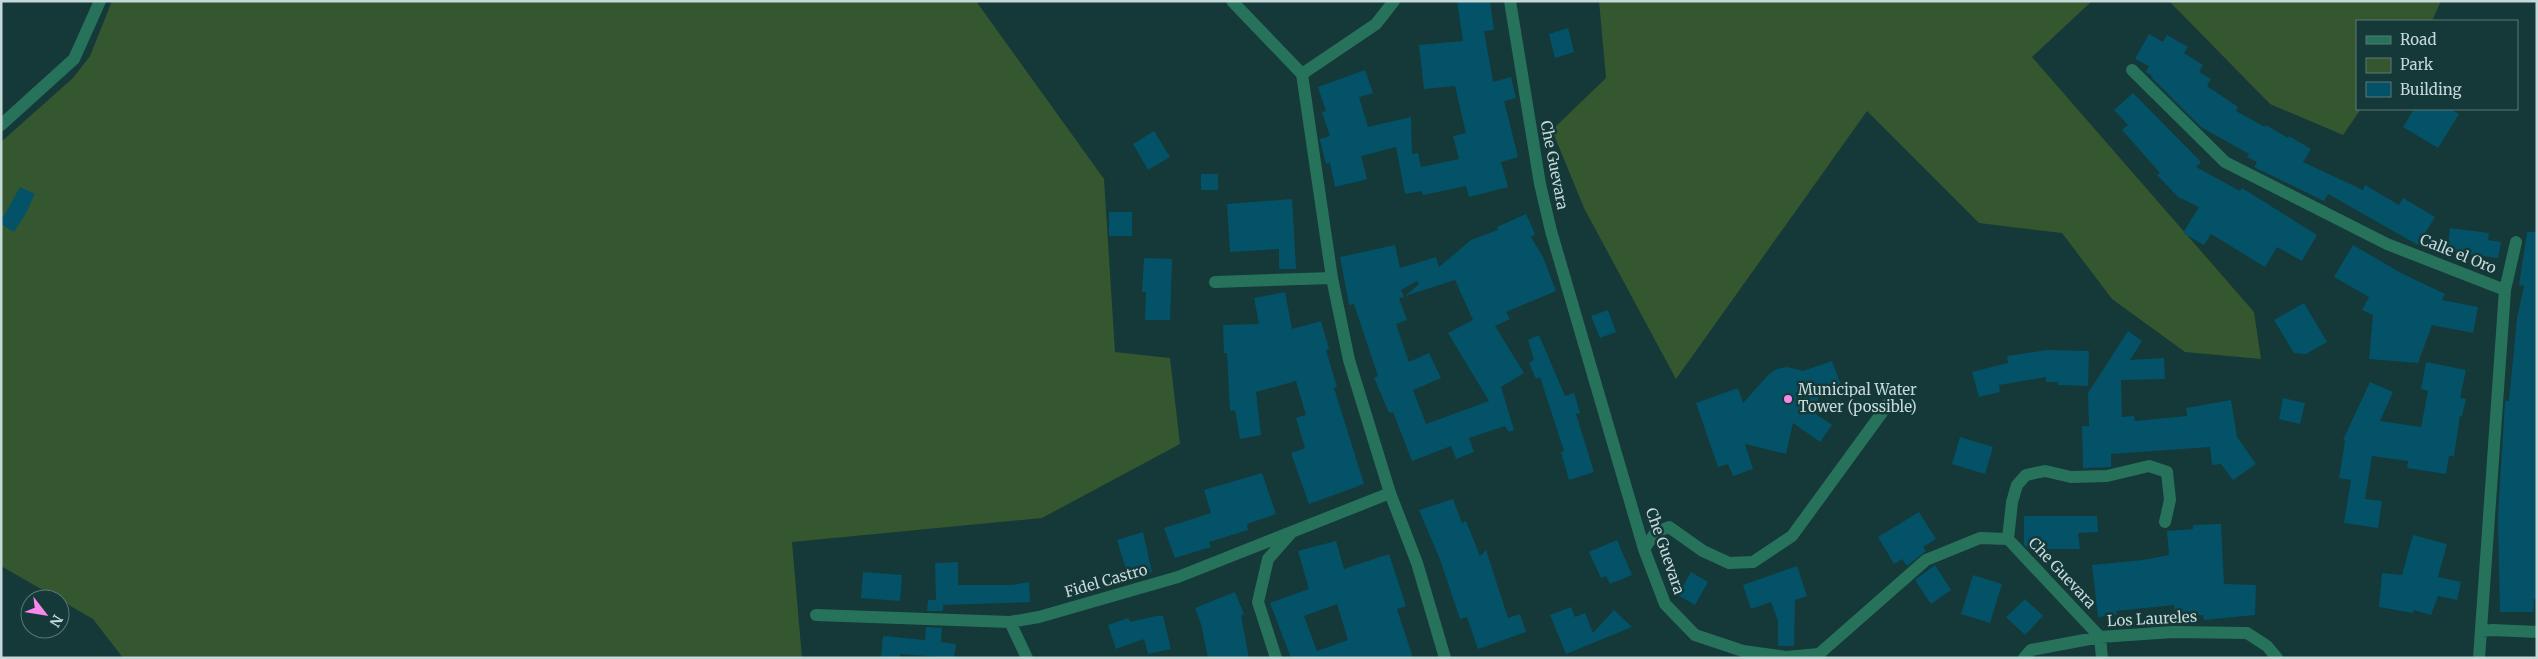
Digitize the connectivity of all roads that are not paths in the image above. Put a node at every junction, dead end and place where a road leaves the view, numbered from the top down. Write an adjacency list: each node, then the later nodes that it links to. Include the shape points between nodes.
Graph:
1 (100, 1): 7 (street, via 74,59)
2 (1232, 1): 6 (street)
3 (1394, 1): 6 (street, via 1376,24)
4 (1510, 1): 17 (street, Che Guevara, via 1540,184)
5 (2132, 70): 11 (street, Calle el Oro, via 2225,162 2387,244)
6 (1302, 74): 9 (street)
7 (1, 125)
8 (2516, 242): 11 (street)
9 (1332, 278): 10 (street); 13 (street, via 1349,360)
10 (1215, 282)
11 (2505, 290): 20 (street, Calle el Oro)
12 (1889, 403): 17 (street, via 1792,536 1753,562 1729,562 1703,551 1669,527 1656,532)
13 (1390, 493): 15 (street, Fidel Castro); 25 (street, via 1417,563)
14 (2165, 522): 16 (street, via 2170,500 2167,472 2148,466 2107,476 2071,477 2045,471 2026,475 2017,485)
15 (1295, 529): 19 (street, Fidel Castro, via 1178,577 1039,617); 24 (street, via 1268,559 1258,602)
16 (2008, 540): 17 (street, Che Guevara, via 1980,538 1926,560 1819,654 1786,657 1743,651 1695,635 1665,604); 22 (street, Che Guevara)
17 (1644, 549)
18 (816, 615): 19 (street, Fidel Castro)
19 (1010, 622): 23 (street)
20 (2480, 631): 21 (street); 29 (street, Calle el Oro)
21 (2537, 632)
22 (2100, 637): 26 (street, Los Laureles, via 2032,650); 27 (street); 28 (street, Los Laureles, via 2173,632 2246,633 2267,646)
23 (1027, 658)
24 (1276, 658)
25 (1445, 658)
26 (2024, 658)
27 (2102, 658)
28 (2277, 658)
29 (2479, 658)

